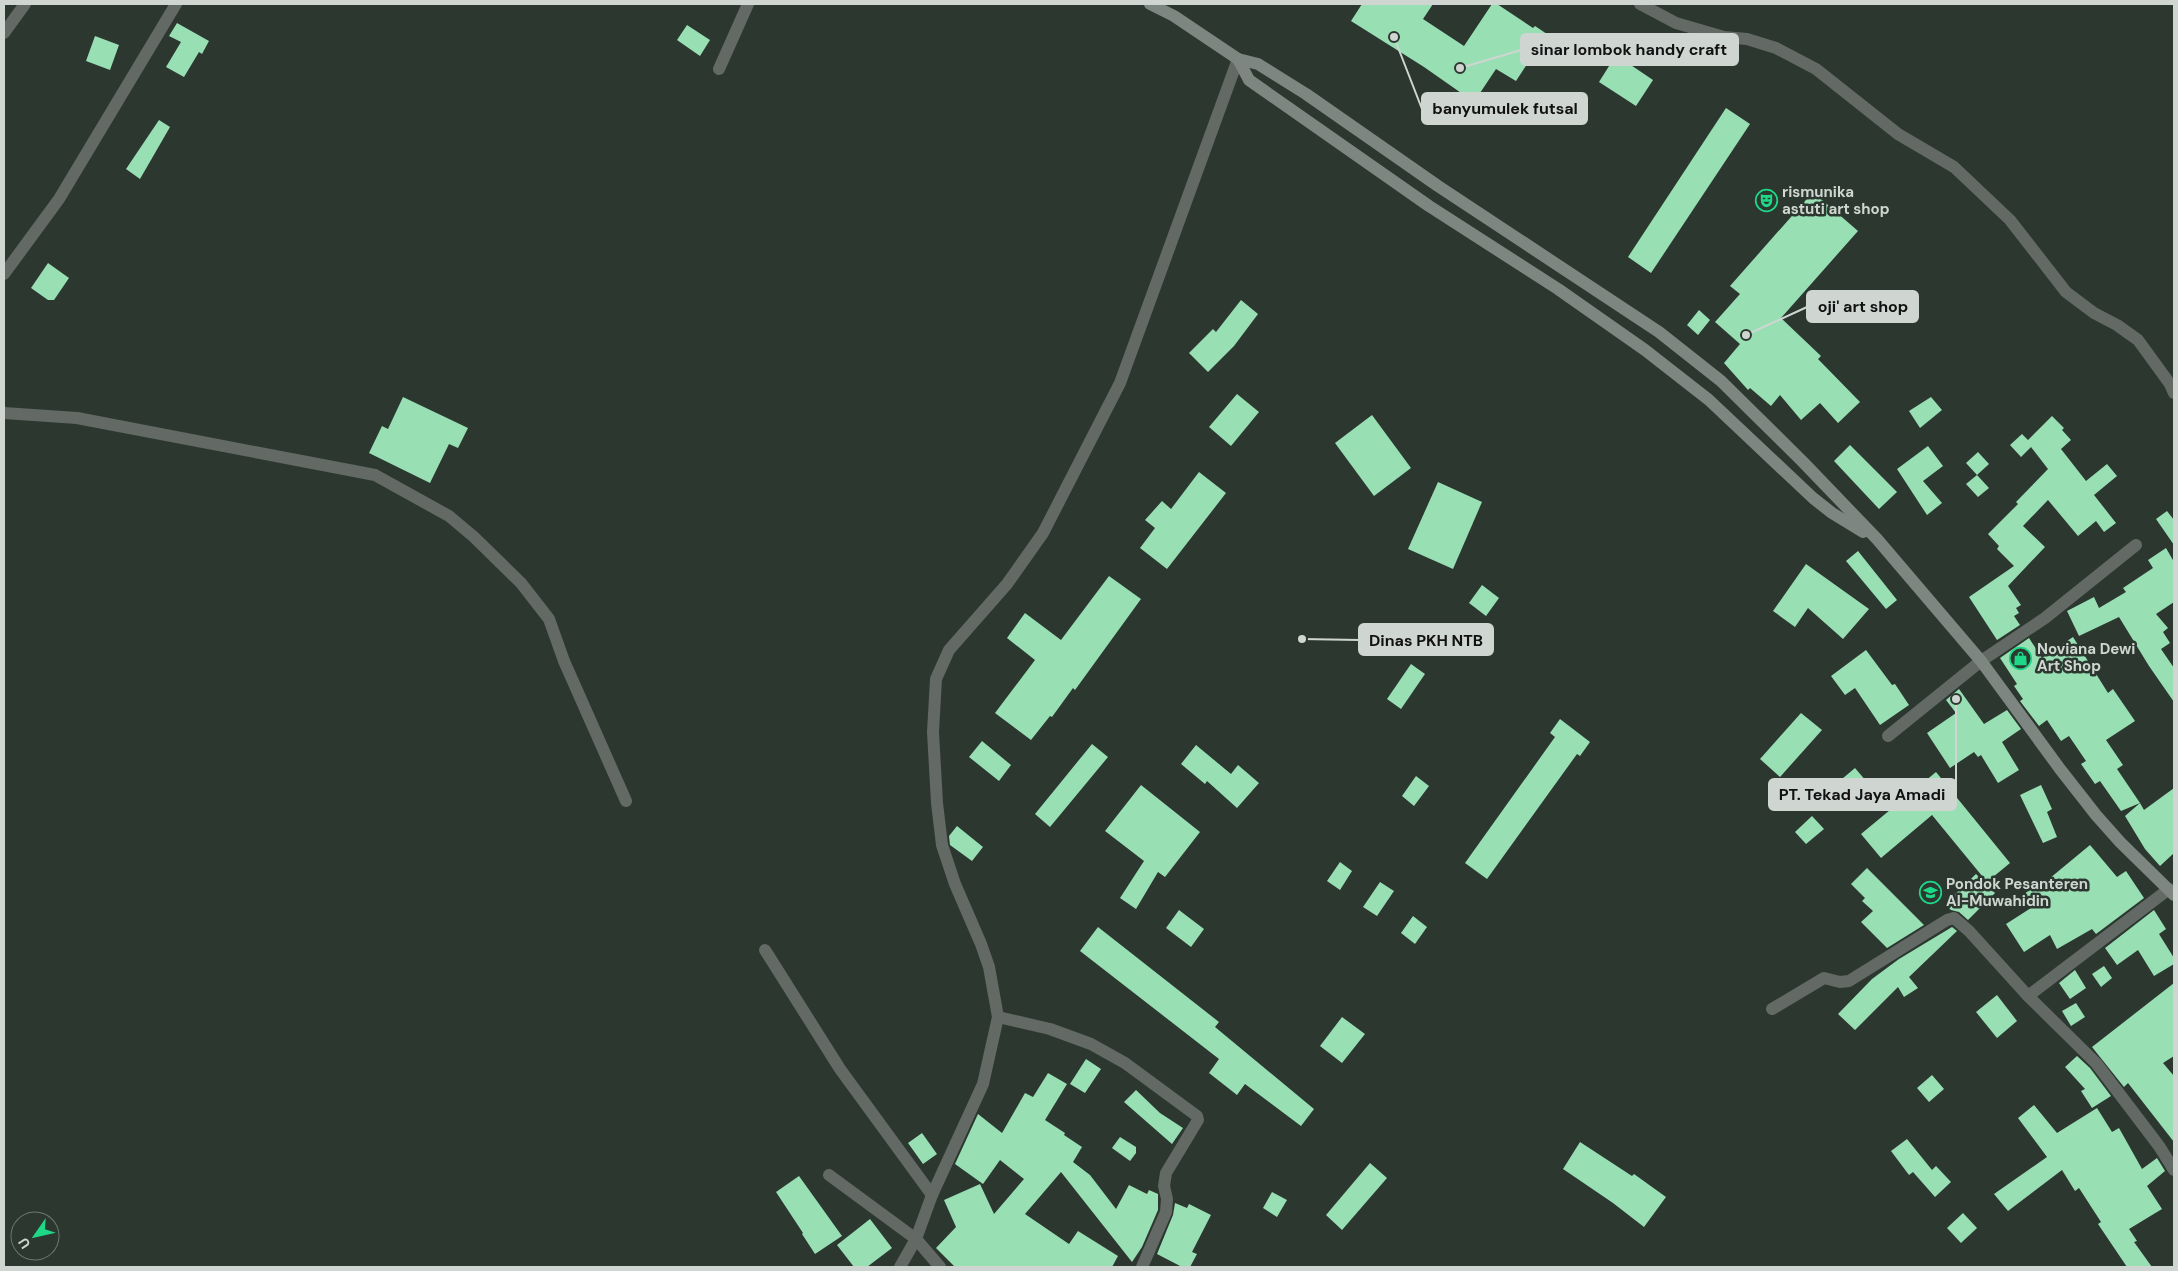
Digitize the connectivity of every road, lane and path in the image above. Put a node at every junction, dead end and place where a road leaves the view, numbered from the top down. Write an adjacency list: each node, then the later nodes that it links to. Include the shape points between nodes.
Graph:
1 (25, 4): 6 (street)
2 (176, 4): 9 (street, via 59,199)
3 (748, 4): 8 (street)
4 (1150, 4): 7 (main road, via 1174,16)
5 (1640, 4): 11 (street, via 1676,23 1724,37 1747,38 1776,48 1816,69 1898,134 1954,167 2010,220 2066,292 2138,340)
6 (4, 33)
7 (1238, 59): 10 (main road, via 1258,64 1306,94 1659,332); 12 (main road, via 1249,80 1429,206 1637,344); 23 (street, via 1120,383 1043,533 1007,584 949,650 936,679 934,732 942,846 981,944)
8 (719, 69)
9 (4, 274)
10 (1721, 381): 12 (main road); 14 (main road)
11 (2174, 393)
12 (1709, 400): 14 (main road, via 1832,513)
13 (4, 413): 18 (street, via 77,418 375,475 449,516 521,583 549,619 564,661)
14 (1877, 539): 16 (main road)
15 (2136, 545): 16 (street, via 2045,618)
16 (1981, 661): 17 (street); 19 (main road, via 2096,815)
17 (1888, 736)
18 (626, 801)
19 (2171, 892): 21 (street)
20 (765, 950): 26 (street, via 840,1069)
21 (2028, 996): 22 (street, via 1960,922 1951,918 1848,981 1824,978); 24 (street, via 2096,1063)
22 (1772, 1009)
23 (998, 1017): 26 (street, via 983,1084); 30 (street, via 1050,1029 1092,1044 1125,1063 1198,1116 1166,1173 1166,1212)
24 (2174, 1170)
25 (829, 1175): 27 (street)
26 (932, 1195): 27 (street)
27 (916, 1239): 28 (street); 29 (street)
28 (900, 1267)
29 (940, 1267)
30 (1142, 1267)

